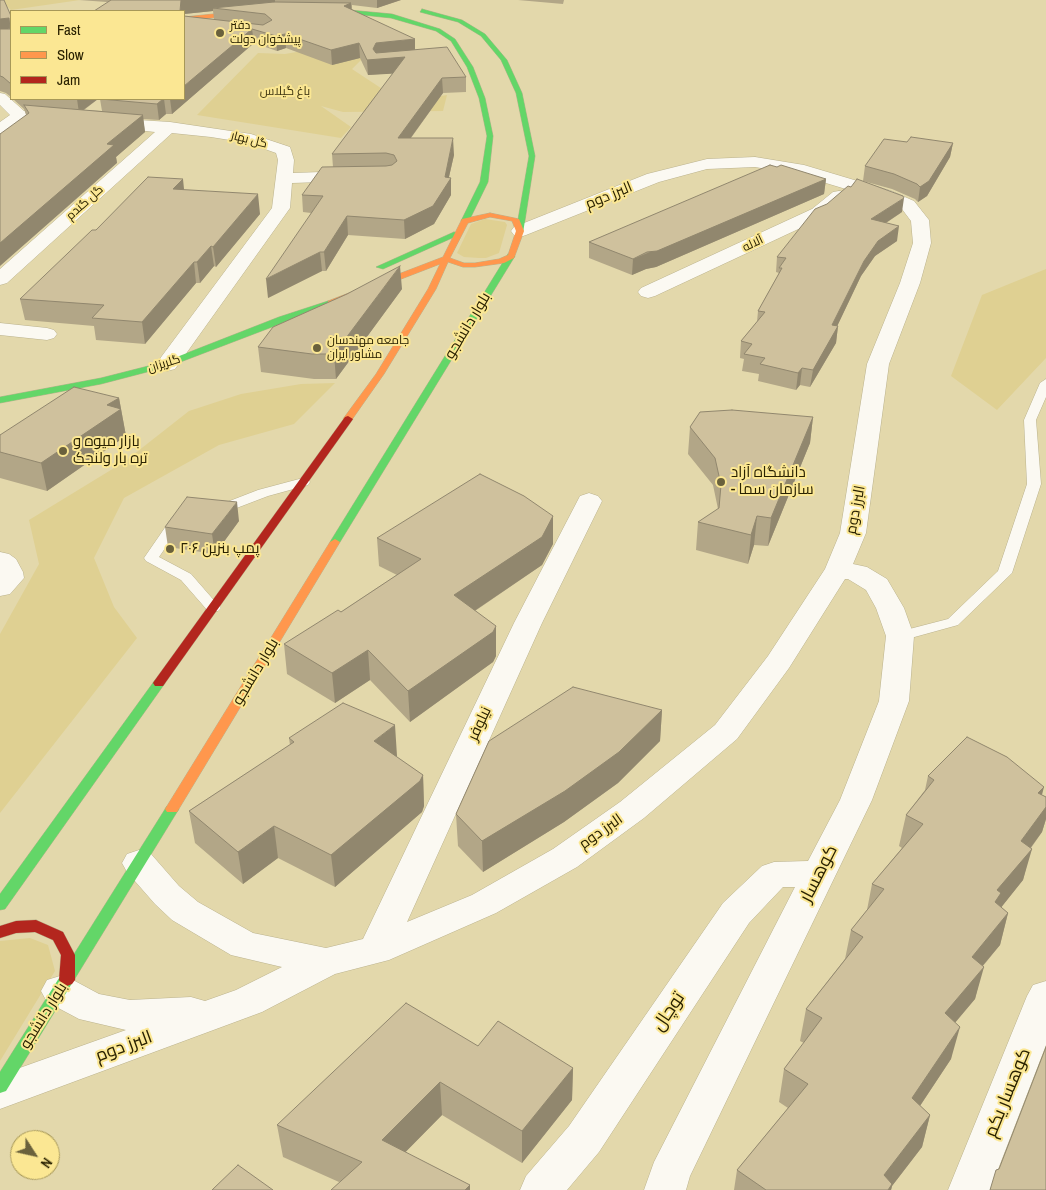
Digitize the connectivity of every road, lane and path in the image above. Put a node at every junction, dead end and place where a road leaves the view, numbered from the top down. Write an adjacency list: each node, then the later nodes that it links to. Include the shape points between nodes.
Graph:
1 (254, 2): 4 (main road)
2 (310, 4): 8 (main road, via 415,22 438,30 453,40); 20 (main road, via 354,2 410,9 460,21 483,35 504,60 519,93 532,156)
3 (267, 11): 5 (main road)
4 (185, 22)
5 (185, 23)
6 (185, 23): 7 (street)
7 (220, 29)
8 (462, 55): 9 (street); 19 (main road, via 482,98 490,136 484,182)
9 (444, 57)
10 (0, 97): 11 (street)
11 (20, 115): 12 (street); 15 (street)
12 (74, 120)
13 (93, 122): 14 (street, گل بهار)
14 (170, 127): 17 (street, گل بهار, via 251,139 284,150); 25 (street, گل گندم)
15 (0, 129)
16 (368, 177): 17 (street)
17 (284, 178): 31 (street, گل بهار, via 281,208)
18 (851, 186): 20 (street, البرز دوم, via 798,169 755,162 707,164 653,178); 26 (street, آلاله, via 818,213); 41 (street, البرز دوم, via 908,205 920,220 922,243 878,364 853,533)
19 (465, 221): 20 (main road, via 490,215 507,217 516,219); 21 (main road)
20 (520, 231): 22 (main road, بلوار دانشجو)
21 (457, 234): 23 (main road); 24 (main road)
22 (511, 256): 23 (main road, via 475,265); 45 (main road, بلوار دانشجو)
23 (446, 259): 28 (main road, گلریزان, via 322,308); 36 (main road, via 432,289 380,374)
24 (369, 272)
25 (0, 278)
26 (648, 292)
27 (317, 296): 28 (main road, گلریزان, via 291,308)
28 (282, 319): 31 (main road, گلریزان)
29 (0, 329): 30 (street)
30 (47, 334)
31 (167, 364): 33 (main road, گلریزان)
32 (1046, 383): 44 (lane, via 1030,420 1034,484 1006,573 954,622)
33 (42, 392): 34 (main road, گلریزان); 35 (main road, گلریزان)
34 (0, 395)
35 (0, 400)
36 (303, 482): 38 (lane, via 229,506); 43 (main road)
37 (589, 501): 49 (street, نیلوفر, via 528,622)
38 (203, 507)
39 (186, 509): 43 (lane, via 150,558 186,577)
40 (0, 560): 42 (street, via 10,572 10,578)
41 (838, 568): 44 (street, کوهسار, via 857,573 877,585); 49 (street, البرز دوم, via 779,662 726,732 632,810 565,858 484,904)
42 (0, 588)
43 (213, 608): 47 (main road)
44 (900, 636): 46 (street, کوهسار, via 894,700 856,800)
45 (139, 863): 50 (street, البرز دوم, via 167,896 185,911 244,945); 51 (main road, بلوار دانشجو)
46 (820, 873): 56 (street, توچال, via 774,875 736,913 584,1139); 57 (street, کوهسار, via 669,1175)
47 (0, 905)
48 (0, 932): 51 (main road, via 36,926 58,936 68,955)
49 (376, 950): 50 (street, البرز دوم)
50 (326, 962): 53 (street, البرز دوم)
51 (63, 986): 53 (street, البرز دوم, via 92,1008 130,1015 195,1011); 54 (main road, بلوار دانشجو)
52 (1046, 996): 58 (street, کوهسار یکم)
53 (249, 1001): 55 (street, البرز دوم)
54 (0, 1086)
55 (0, 1092)
56 (541, 1190)
57 (665, 1190)
58 (969, 1190)

